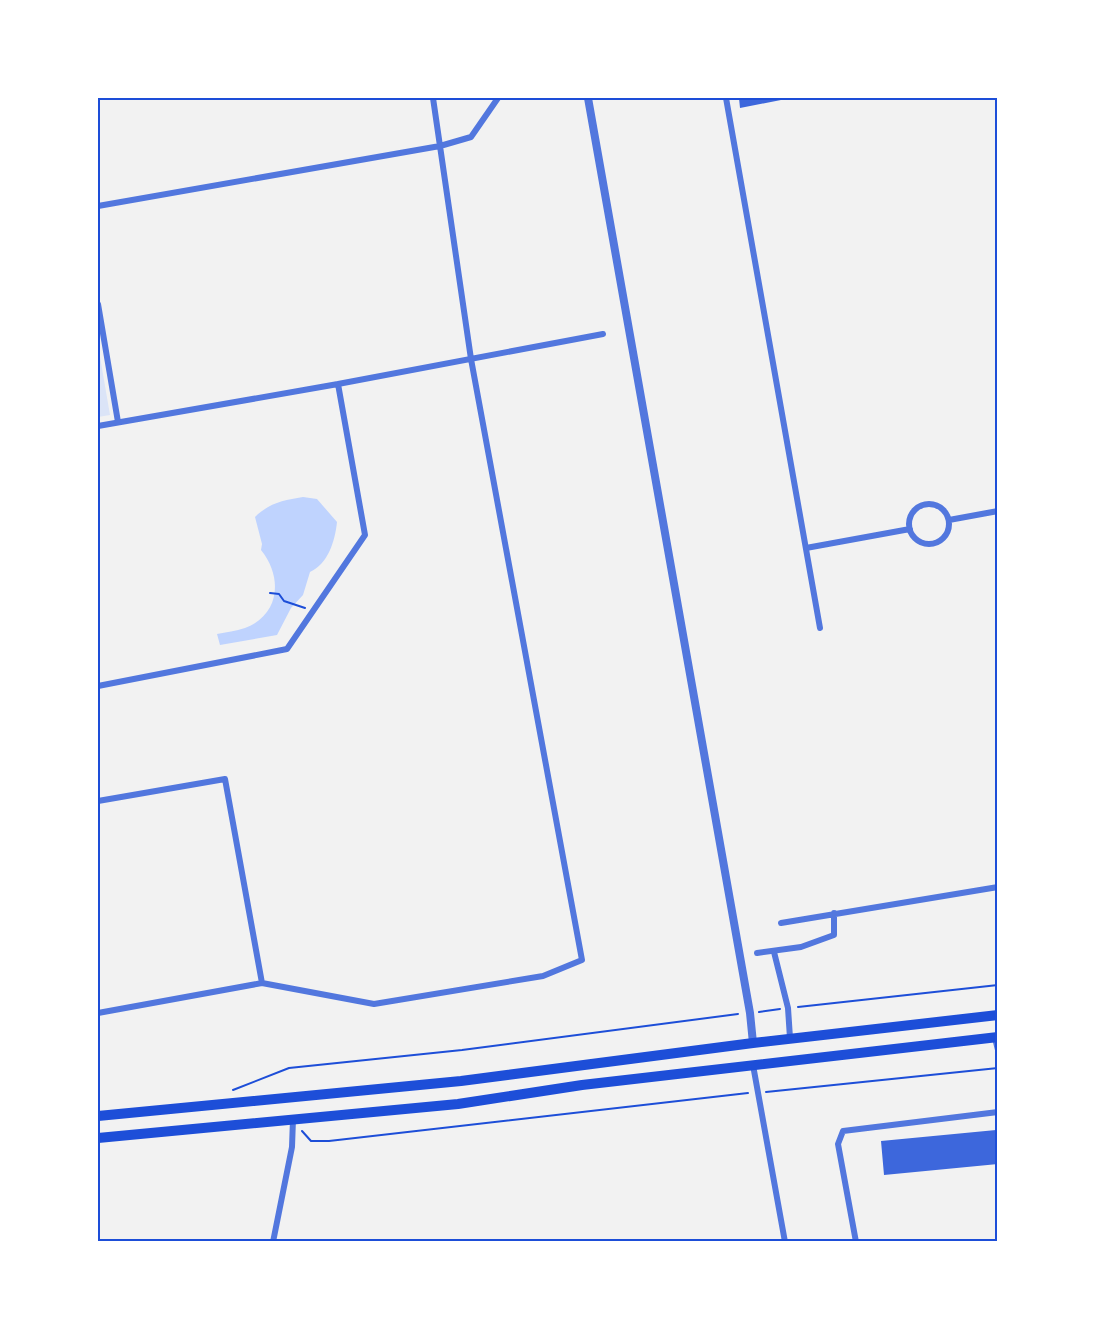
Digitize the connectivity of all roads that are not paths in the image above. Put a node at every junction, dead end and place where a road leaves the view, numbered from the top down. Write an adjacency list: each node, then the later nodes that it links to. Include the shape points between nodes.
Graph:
1 (433, 98): 5 (street)
2 (498, 98): 5 (street, via 471,137)
3 (588, 98): 30 (street)
4 (726, 98): 16 (street)
5 (440, 146): 6 (street); 9 (street)
6 (98, 206)
7 (98, 304): 11 (street)
8 (603, 334): 9 (street)
9 (471, 359): 10 (street); 25 (street, via 582,960 543,976 374,1004)
10 (338, 384): 11 (street); 18 (street, via 365,535 287,649)
11 (118, 422): 12 (street)
12 (98, 426)
13 (998, 511): 14 (street)
14 (949, 520): 15 (street, via 944,539 932,544 918,541); 15 (street, via 943,508 924,505 913,512)
15 (910, 529): 16 (street)
16 (806, 548): 17 (street)
17 (820, 628)
18 (98, 686)
19 (98, 801): 25 (street, via 225,779)
20 (998, 887): 21 (street)
21 (834, 913): 22 (street); 23 (street, via 834,935)
22 (781, 923)
23 (774, 952): 24 (street); 29 (street, via 788,1008)
24 (757, 953)
25 (262, 983): 26 (street)
26 (98, 1013)
27 (998, 1015): 29 (main road)
28 (996, 1037): 31 (street); 32 (main road)
29 (790, 1038): 30 (main road)
30 (753, 1043): 34 (main road, via 461,1081)
31 (998, 1050)
32 (753, 1065): 35 (main road, via 458,1104); 38 (street)
33 (998, 1112): 39 (street, via 843,1131 838,1144)
34 (98, 1116)
35 (293, 1119): 36 (main road); 37 (street, via 292,1147)
36 (98, 1138)
37 (273, 1242)
38 (785, 1242)
39 (856, 1242)

